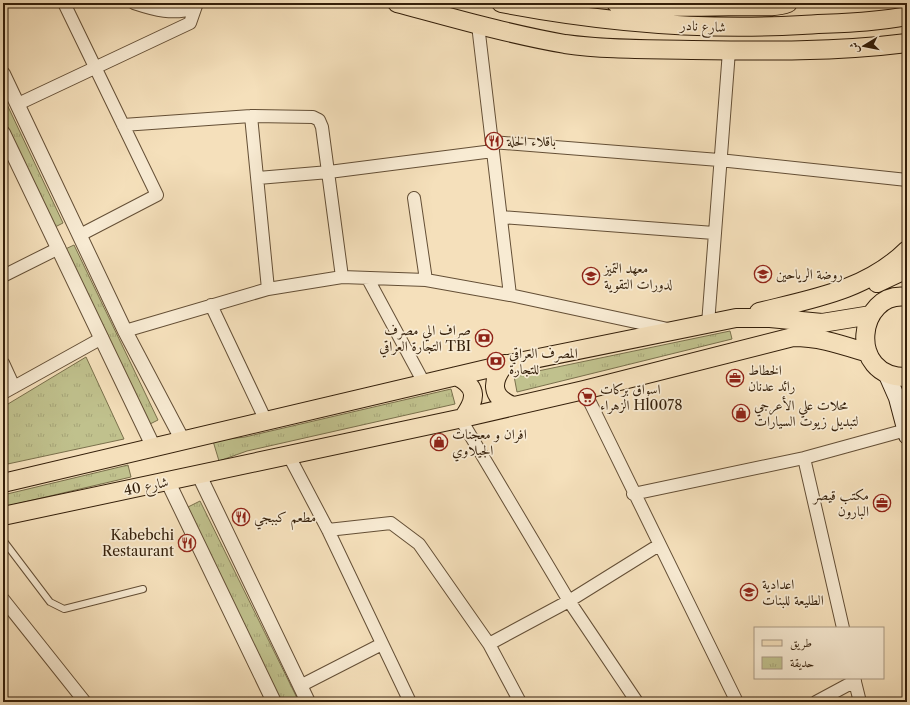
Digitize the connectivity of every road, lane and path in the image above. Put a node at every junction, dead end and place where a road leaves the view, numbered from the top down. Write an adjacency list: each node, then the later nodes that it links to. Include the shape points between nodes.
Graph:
1 (64, 3): 12 (street)
2 (134, 3): 7 (street, via 158,11 181,12)
3 (397, 3): 9 (main road)
4 (501, 3): 8 (main road, شارع نادر, via 573,16 732,28 884,21)
5 (616, 3): 6 (main road, via 690,7 769,6)
6 (788, 3)
7 (196, 6): 12 (street, via 190,23)
8 (907, 16)
9 (478, 26): 11 (main road, via 566,44 628,49); 18 (street)
10 (907, 43): 11 (main road, via 854,48)
11 (729, 51): 19 (street)
12 (95, 68): 14 (street); 16 (street)
13 (3, 74): 14 (street)
14 (18, 104): 25 (street)
15 (251, 116): 16 (street); 20 (street, via 313,117 319,120); 21 (street)
16 (123, 125): 28 (street, via 157,195)
17 (3, 133): 27 (street)
18 (493, 146): 19 (street); 20 (street); 24 (street)
19 (719, 160): 22 (street); 26 (street)
20 (329, 172): 21 (street); 33 (street)
21 (258, 178): 36 (street)
22 (907, 180)
23 (414, 198): 35 (street)
24 (501, 217): 26 (street); 37 (street)
25 (74, 222): 27 (street, via 66,233); 28 (street)
26 (714, 233): 43 (street)
27 (52, 235): 29 (street)
28 (80, 235): 45 (street)
29 (59, 248): 32 (street); 46 (street)
30 (907, 250): 38 (main road, via 866,280)
31 (907, 269): 38 (main road, via 873,285)
32 (3, 276)
33 (342, 278): 34 (street); 36 (street)
34 (368, 279): 35 (street); 53 (street)
35 (426, 280): 37 (street)
36 (268, 289): 40 (street)
37 (510, 295): 44 (street)
38 (829, 295): 42 (main road)
39 (907, 297): 41 (main road, via 891,299)
40 (211, 305): 45 (street); 59 (street)
41 (871, 315): 42 (main road, via 822,323); 47 (main road, via 864,340)
42 (736, 318): 43 (main road)
43 (708, 324): 44 (main road)
44 (674, 330): 49 (main road)
45 (125, 331): 61 (street)
46 (102, 338): 54 (street); 62 (street)
47 (868, 353): 50 (main road, via 878,368); 55 (main road, شارع 40, via 827,340 793,337)
48 (3, 363): 54 (street)
49 (505, 364): 51 (main road); 57 (main road, via 496,378 495,388 499,397)
50 (886, 373): 52 (main road); 60 (main road, via 897,398)
51 (456, 376): 53 (main road); 58 (main road, via 467,383 473,395 472,405)
52 (907, 377)
53 (424, 383): 59 (main road)
54 (14, 387): 56 (street)
55 (584, 390): 57 (main road, شارع 40); 68 (street)
56 (3, 393)
57 (512, 406): 58 (main road, شارع 40)
58 (462, 418): 63 (main road, شارع 40); 75 (street)
59 (266, 421): 61 (main road)
60 (906, 433): 64 (street)
61 (183, 441): 62 (main road)
62 (154, 448): 67 (main road)
63 (289, 456): 65 (main road, شارع 40); 70 (street)
64 (804, 458): 68 (street); 76 (street)
65 (199, 475): 66 (main road, شارع 40); 80 (street)
66 (168, 482): 69 (main road, شارع 40); 81 (street)
67 (3, 483)
68 (633, 494): 72 (street)
69 (4, 515)
70 (328, 530): 77 (street); 78 (street, via 391,523 418,544)
71 (3, 540): 73 (lane, via 50,602 64,609)
72 (659, 545): 75 (street); 87 (street)
73 (143, 589)
74 (3, 598): 82 (street)
75 (569, 601): 78 (street); 86 (street)
76 (843, 627)
77 (382, 644): 80 (street); 84 (street)
78 (489, 644): 85 (street)
79 (854, 679): 88 (street); 89 (street)
80 (300, 686): 83 (street)
81 (271, 701)
82 (85, 702)
83 (308, 702)
84 (410, 702)
85 (520, 702)
86 (637, 702)
87 (736, 702)
88 (816, 702)
89 (860, 702)

